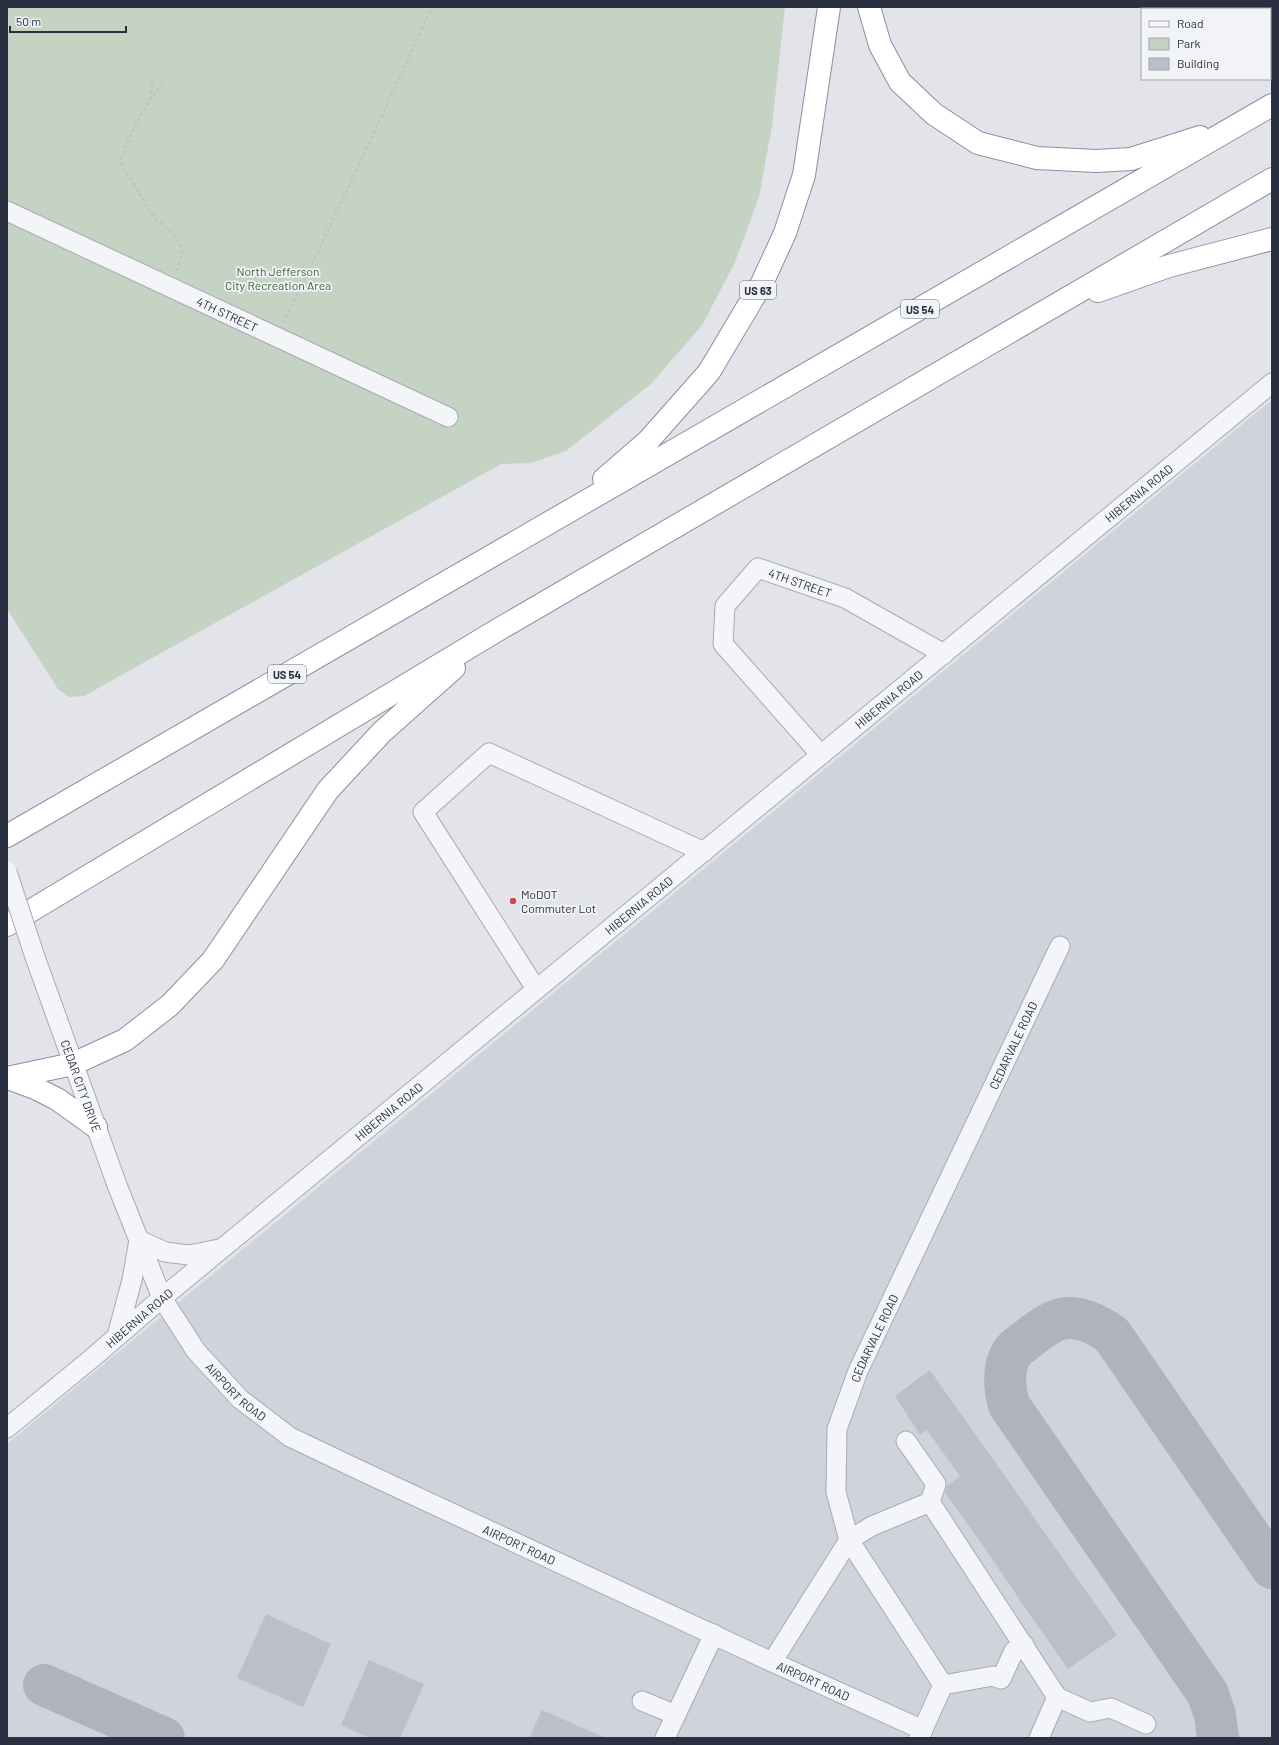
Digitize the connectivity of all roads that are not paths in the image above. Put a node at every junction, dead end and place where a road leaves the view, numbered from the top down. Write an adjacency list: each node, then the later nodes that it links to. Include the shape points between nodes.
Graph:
1 (829, 7): 11 (highway, US 63, via 804,175 785,233 762,283 709,372 648,441)
2 (869, 7): 4 (highway, via 880,45 900,82 934,114 978,143 1037,158 1096,161 1131,159)
3 (1272, 105): 4 (highway, US 54)
4 (1239, 125): 11 (highway, US 54)
5 (1272, 179): 8 (highway)
6 (7, 211): 10 (street, 4TH STREET)
7 (1272, 239): 8 (highway, via 1169,266)
8 (1050, 308): 12 (highway)
9 (1272, 383): 13 (street, HIBERNIA ROAD)
10 (448, 416)
11 (567, 511): 15 (highway, US 54)
12 (496, 631): 18 (highway); 21 (highway, via 382,732 328,790 213,960 170,1005 125,1040)
13 (944, 654): 14 (street, HIBERNIA ROAD); 14 (street, 4TH STREET, via 846,598 758,568 725,606 723,644)
14 (821, 755): 16 (street, HIBERNIA ROAD)
15 (7, 836)
16 (704, 852): 20 (street, HIBERNIA ROAD); 20 (street, via 490,753 423,812)
17 (7, 872): 21 (street, CEDAR CITY DRIVE, bridge)
18 (7, 925)
19 (1060, 946): 31 (street, CEDARVALE ROAD, via 858,1371 836,1429 836,1492)
20 (536, 989): 25 (street, HIBERNIA ROAD)
21 (73, 1064): 22 (highway); 23 (street, CEDAR CITY DRIVE)
22 (7, 1078): 23 (highway, via 56,1099)
23 (96, 1127): 24 (street, CEDAR CITY DRIVE)
24 (139, 1240): 25 (street, via 165,1252 190,1255); 26 (street, CEDAR CITY DRIVE); 27 (street, via 132,1280)
25 (222, 1248): 26 (street, HIBERNIA ROAD)
26 (162, 1298): 27 (street, HIBERNIA ROAD); 32 (street, AIRPORT ROAD, via 196,1351 235,1394 290,1437)
27 (117, 1336): 28 (street, HIBERNIA ROAD)
28 (7, 1428)
29 (906, 1441): 30 (street, via 936,1484)
30 (930, 1502): 31 (street, via 872,1526); 33 (street)
31 (849, 1540): 34 (street); 35 (street, CEDARVALE ROAD)
32 (714, 1634): 34 (street, AIRPORT ROAD); 38 (street)
33 (1024, 1645): 35 (street, via 1014,1651 1000,1679 993,1676); 36 (street)
34 (772, 1662): 40 (street, AIRPORT ROAD)
35 (943, 1685): 40 (street)
36 (1057, 1697): 39 (street, via 1090,1712 1111,1708); 42 (street)
37 (642, 1701): 38 (street)
38 (676, 1715): 41 (street)
39 (1146, 1724)
40 (921, 1734)
41 (665, 1738)
42 (1039, 1738)

